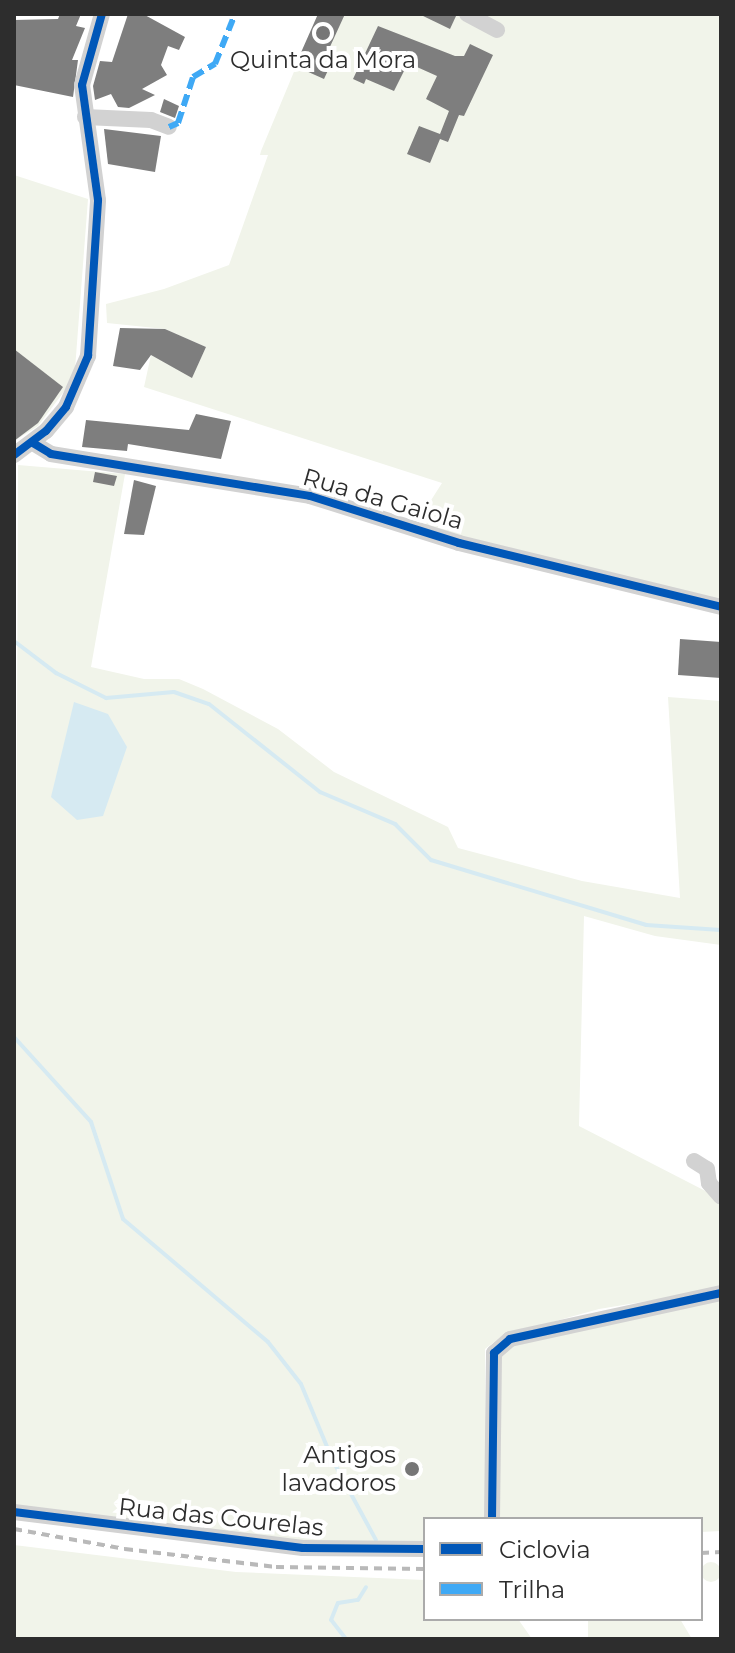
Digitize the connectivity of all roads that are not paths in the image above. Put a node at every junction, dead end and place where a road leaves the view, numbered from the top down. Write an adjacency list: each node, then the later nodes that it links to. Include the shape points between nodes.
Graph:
1 (102, 14): 4 (street, via 83,67)
2 (467, 14): 3 (street)
3 (497, 30)
4 (85, 117): 5 (street, via 151,120); 6 (street, via 98,211 88,356 74,396)
5 (169, 127)
6 (33, 443): 7 (street); 8 (street, Rua da Gaiola, via 51,454 310,496 459,543)
7 (14, 455)
8 (721, 607)
9 (694, 1161): 10 (street, via 707,1169 709,1183)
10 (721, 1197)
11 (721, 1293): 13 (street, via 510,1339 494,1353)
12 (14, 1512): 14 (street, Rua das Courelas, via 303,1548)
13 (492, 1517)
14 (423, 1549)

